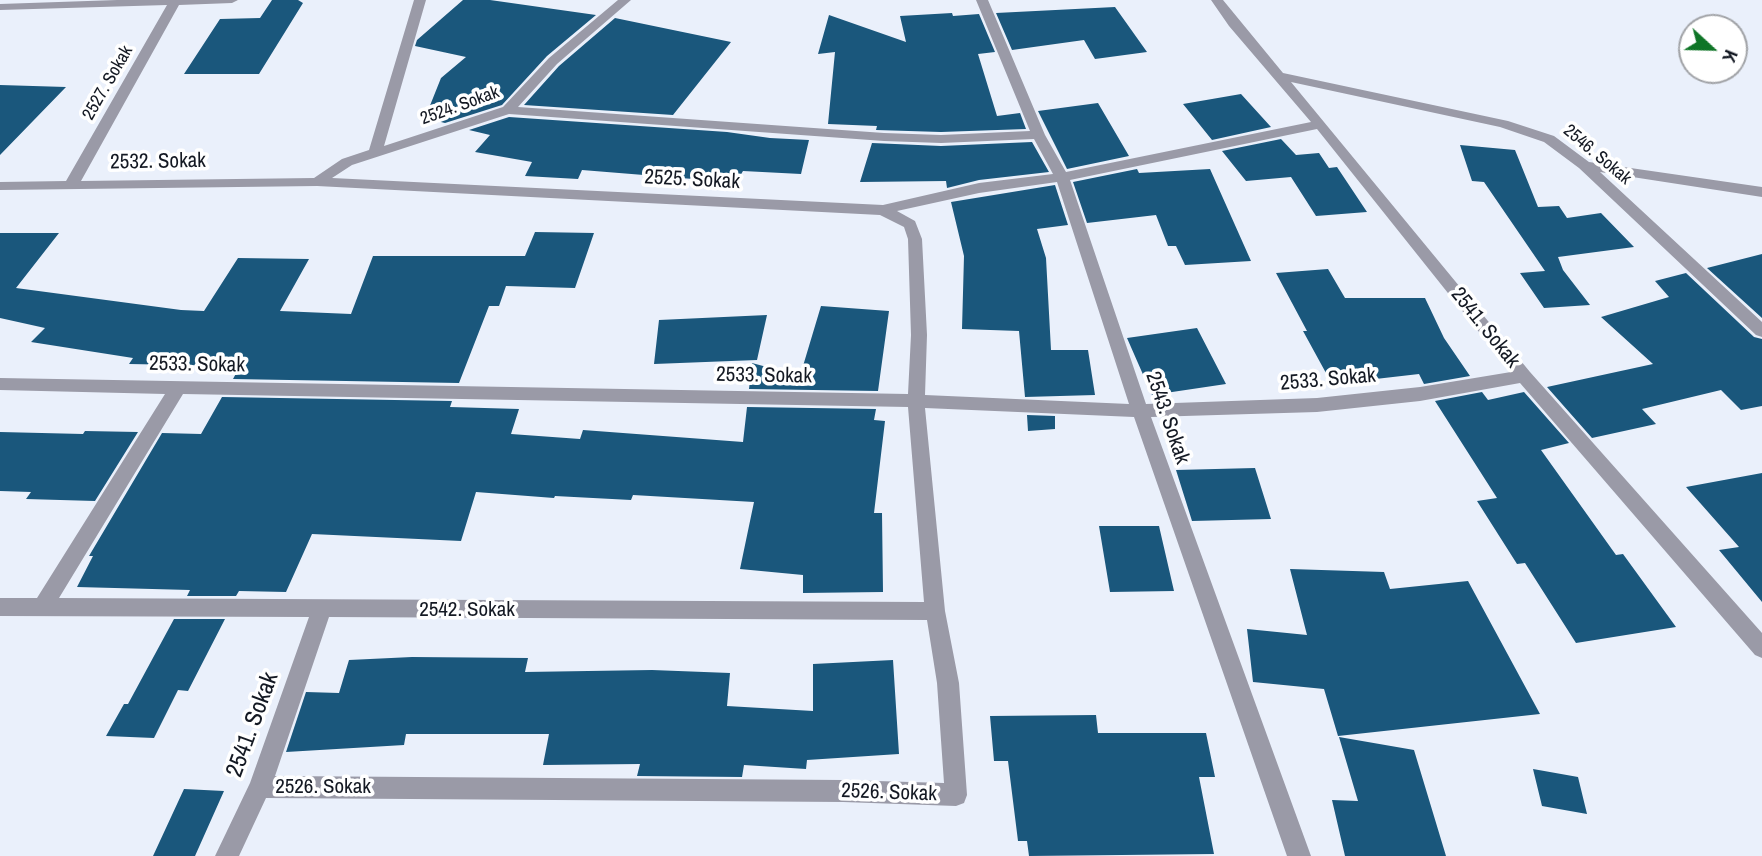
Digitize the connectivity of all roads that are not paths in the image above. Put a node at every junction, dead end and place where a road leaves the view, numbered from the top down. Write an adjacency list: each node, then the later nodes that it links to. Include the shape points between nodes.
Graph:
1 (232, 0): 6 (street)
2 (420, 0): 12 (street)
3 (625, 0): 9 (street, 2524. Sokak, via 553,61)
4 (982, 0): 11 (street, 2543. Sokak)
5 (1217, 0): 8 (street, 2541. Sokak)
6 (175, 2): 7 (street); 16 (street, 2527. Sokak)
7 (0, 7)
8 (1279, 76): 10 (street, 2541. Sokak); 13 (street, 2546. Sokak, via 1503,124 1549,139)
9 (508, 110): 11 (street, via 894,137); 12 (street, 2524. Sokak)
10 (1320, 124): 14 (street, 2525. Sokak); 21 (street, 2541. Sokak)
11 (1038, 135): 14 (street, 2543. Sokak)
12 (375, 152): 15 (street, 2524. Sokak, via 347,162)
13 (1584, 165): 18 (street); 20 (street, 2546. Sokak)
14 (1062, 177): 19 (street, 2525. Sokak, via 979,188); 25 (street, 2543. Sokak)
15 (317, 182): 16 (street, 2532. Sokak); 19 (street, 2525. Sokak)
16 (71, 184): 17 (street, 2532. Sokak)
17 (0, 186)
18 (1762, 192)
19 (883, 210): 24 (street, 2526. Sokak, via 910,224 915,239)
20 (1762, 331)
21 (1524, 376): 25 (street, 2533. Sokak, via 1317,405); 30 (street, 2541. Sokak)
22 (0, 384): 23 (street, 2533. Sokak)
23 (178, 387): 24 (street, 2533. Sokak); 27 (street)
24 (916, 401): 25 (street, 2533. Sokak); 29 (street, 2526. Sokak)
25 (1140, 411): 33 (street, 2543. Sokak)
26 (0, 607): 27 (street, 2542. Sokak)
27 (42, 608): 28 (street, 2542. Sokak)
28 (322, 610): 29 (street, 2542. Sokak); 31 (street, 2541. Sokak)
29 (934, 611): 31 (street, 2526. Sokak, via 948,683 956,795)
30 (1762, 648)
31 (260, 787): 32 (street, 2541. Sokak)
32 (227, 856)
33 (1299, 856)

